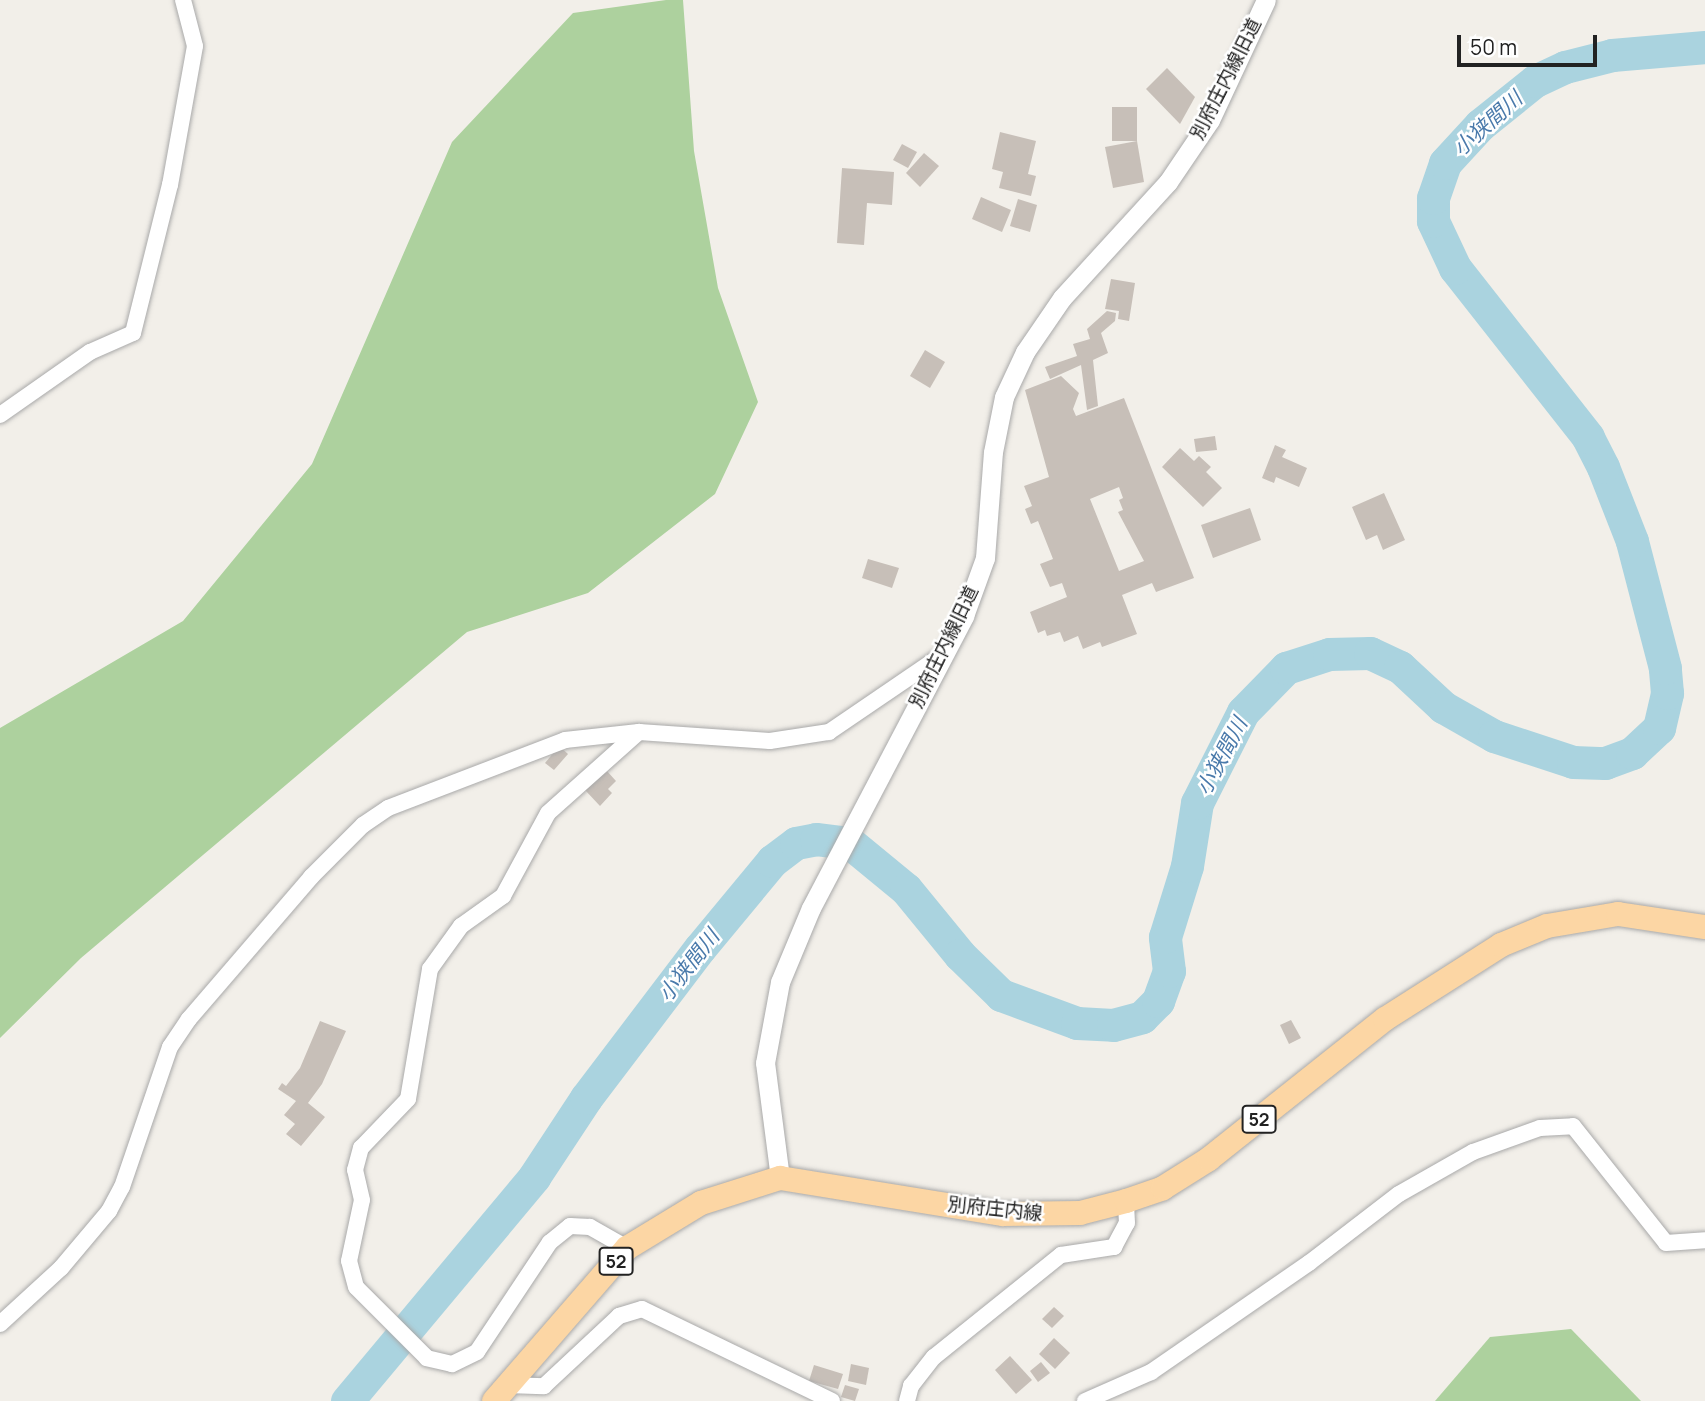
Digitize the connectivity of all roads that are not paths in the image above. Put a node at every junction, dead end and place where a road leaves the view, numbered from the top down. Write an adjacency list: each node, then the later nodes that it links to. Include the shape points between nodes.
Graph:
1 (183, 0): 3 (street, via 195,46 170,185 133,333 90,352)
2 (1266, 0): 4 (street, 別府庄内線旧道, via 1210,120 1168,182 1062,298 1025,352 1004,397 993,452 985,558 964,616)
3 (0, 415)
4 (942, 655): 5 (street, via 829,732 770,741); 7 (street, 別府庄内線旧道, via 811,908 780,982 765,1063)
5 (639, 732): 10 (street, via 548,813 503,896 461,926 430,969 408,1099 361,1147 355,1170 362,1200 349,1261 356,1287 427,1358 452,1364 477,1352 550,1242 570,1226 590,1227); 11 (street, via 565,740 388,808 363,825 189,1019 170,1047 122,1187 109,1211 61,1268)
6 (1705, 927): 8 (main road, 別府庄内線 / 52, via 1618,914 1547,926 1501,945 1385,1019 1209,1159 1163,1188)
7 (780, 1178): 8 (main road, 別府庄内線 / 52, via 1016,1215 1080,1213); 10 (main road, 別府庄内線 / 52, via 701,1203)
8 (1126, 1201): 14 (street, via 1127,1223 1114,1247 1061,1255 934,1357 911,1386)
9 (1705, 1240): 15 (street, via 1666,1243 1573,1126 1540,1128 1473,1152 1399,1194 1309,1263 1151,1372)
10 (627, 1248): 12 (main road, 別府庄内線 / 52)
11 (0, 1324)
12 (501, 1393): 13 (street, via 544,1386 619,1316 642,1309)
13 (832, 1401)
14 (907, 1401)
15 (1085, 1401)

